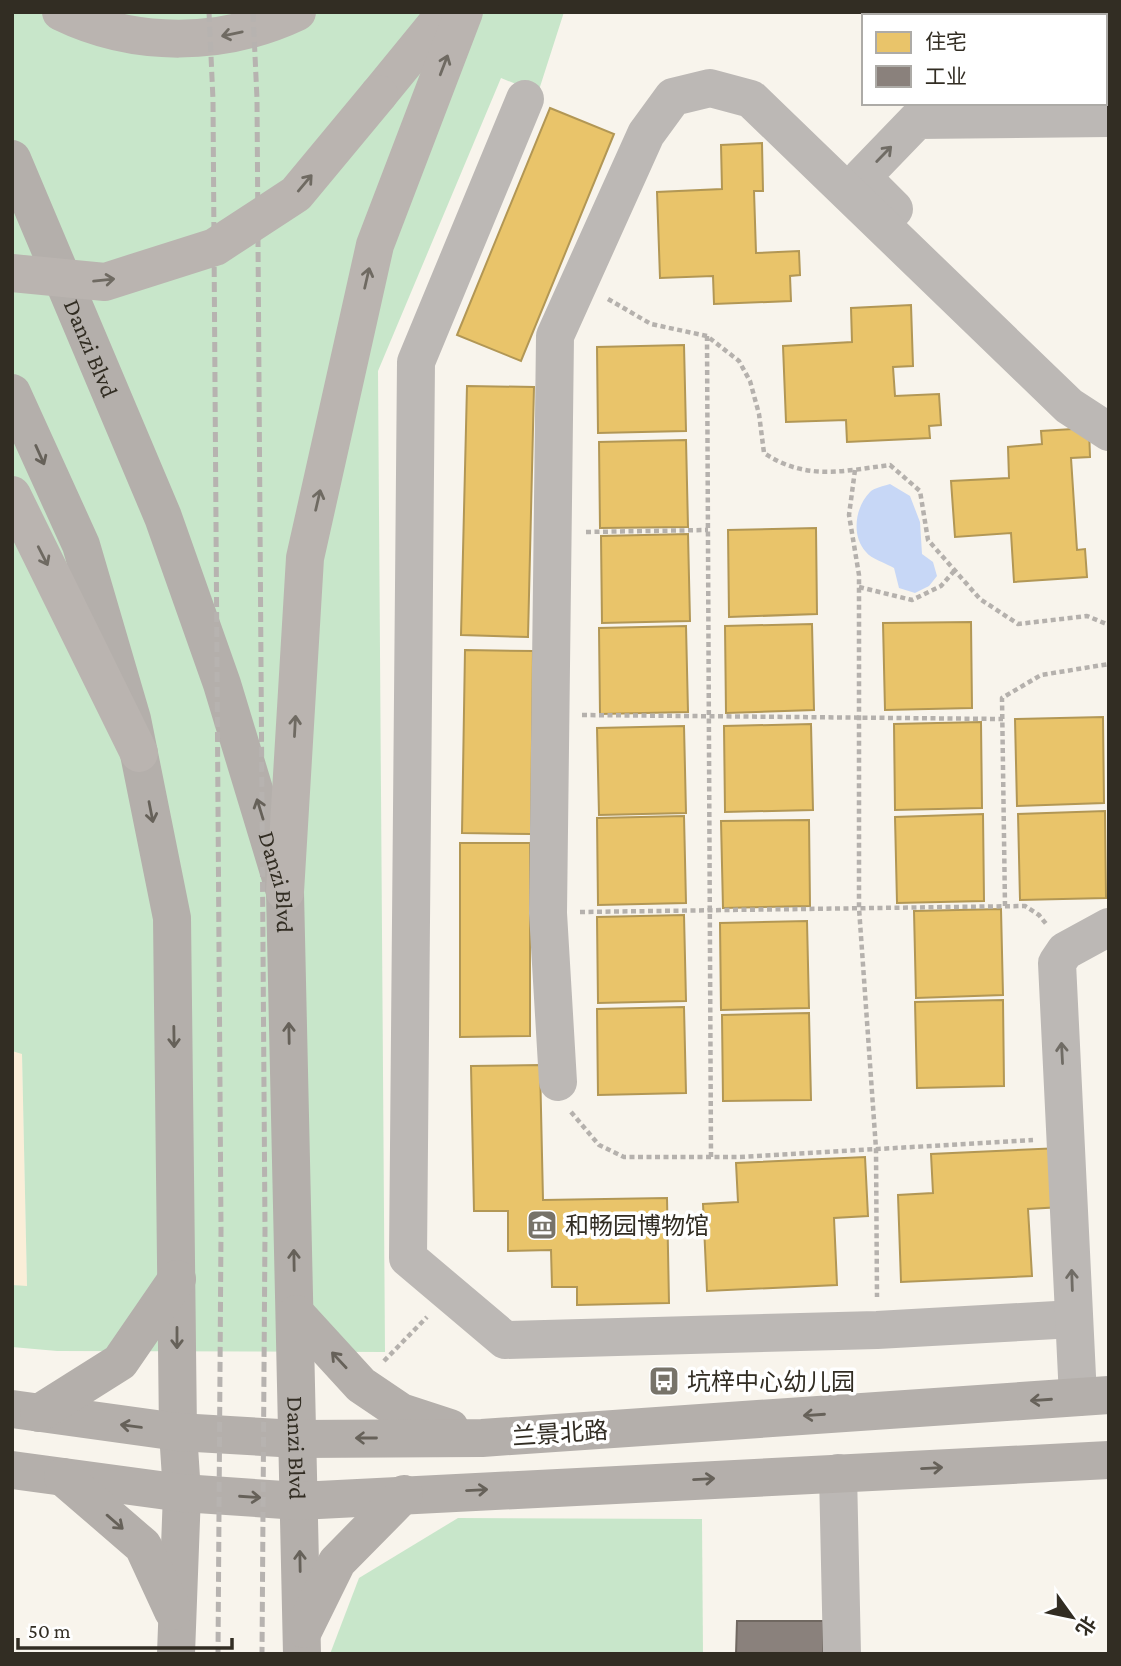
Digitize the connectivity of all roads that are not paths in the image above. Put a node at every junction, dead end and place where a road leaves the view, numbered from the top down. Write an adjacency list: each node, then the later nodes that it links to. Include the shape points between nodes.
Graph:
1 (61, 12): 2 (highway, one-way to 1, via 265,27 214,38 110,31)
2 (297, 12)
3 (446, 12): 8 (highway, one-way to 3, bridge, via 105,282 215,247 296,194)
4 (464, 12): 14 (highway, one-way to 4, via 305,558 375,245)
5 (525, 99): 19 (street, via 416,362 408,1258 505,1340 877,1330)
6 (1109, 118): 10 (street, one-way to 6, via 862,177 917,120)
7 (12, 159): 14 (main road, Danzi Blvd, one-way to 7, via 222,684 163,517)
8 (12, 274)
9 (12, 393): 13 (main road, one-way to 13, via 81,545)
10 (1094, 401)
11 (1109, 432): 16 (street, via 1069,406 751,99 710,88 673,97 646,134 555,336 548,913)
12 (12, 495): 13 (highway, one-way to 13)
13 (139, 753): 17 (main road, one-way to 17, via 172,918)
14 (285, 892): 18 (main road, Danzi Blvd, one-way to 14)
15 (1109, 927): 19 (street, one-way to 15, via 1057,963 1065,951)
16 (558, 1082)
17 (177, 1279): 21 (main road, via 120,1362); 22 (main road, one-way to 22)
18 (296, 1314): 24 (main road, one-way to 18, via 401,1412 361,1385); 25 (main road, Danzi Blvd)
19 (1074, 1319): 20 (street)
20 (1093, 1396): 23 (main road, 兰景北路, one-way to 23)
21 (26, 1411): 22 (main road, 兰景北路, one-way to 21)
22 (178, 1432): 25 (main road, 兰景北路); 31 (main road)
23 (525, 1435): 24 (main road, 兰景北路); 30 (main road)
24 (482, 1438): 25 (main road, 兰景北路, one-way to 25)
25 (297, 1439): 33 (main road, Danzi Blvd)
26 (1109, 1460): 28 (main road, one-way to 26)
27 (12, 1471): 29 (main road)
28 (838, 1473): 30 (main road, one-way to 28); 36 (street)
29 (63, 1477): 31 (main road); 34 (main road, one-way to 34, via 143,1546)
30 (528, 1488): 32 (main road, one-way to 30)
31 (182, 1493): 33 (main road, one-way to 33); 34 (main road)
32 (404, 1494): 33 (main road); 35 (main road, via 337,1563)
33 (299, 1501): 35 (main road, Danzi Blvd, one-way to 33)
34 (176, 1635)
35 (302, 1644)
36 (842, 1654)

